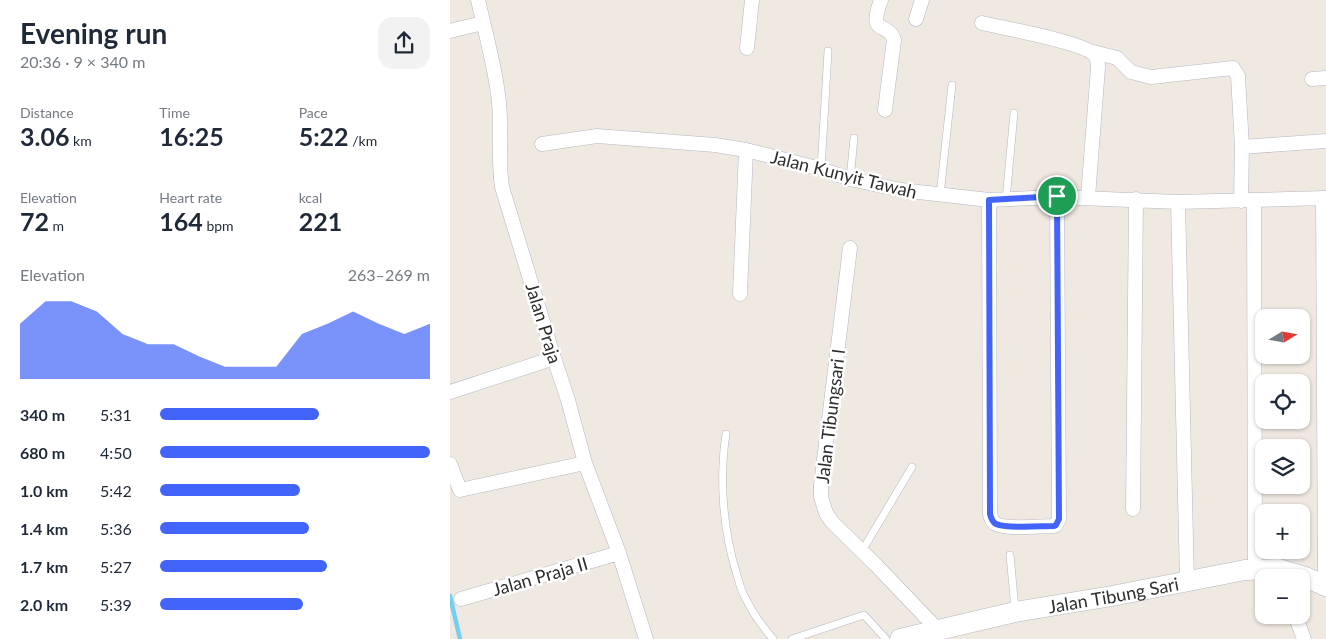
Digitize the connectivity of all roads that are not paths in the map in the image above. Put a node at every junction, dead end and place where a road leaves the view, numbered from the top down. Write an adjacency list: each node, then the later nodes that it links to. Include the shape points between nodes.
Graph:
1 (478, 0): 6 (street, Jalan Praja)
2 (752, 0): 9 (street)
3 (881, 0): 15 (street, via 876,21 894,40)
4 (922, 0): 5 (street)
5 (916, 19)
6 (483, 23): 8 (street); 35 (street, Jalan Praja, via 498,95 502,187)
7 (982, 24): 11 (street, via 1078,45)
8 (450, 31)
9 (746, 48)
10 (828, 51): 22 (lane)
11 (1093, 52): 20 (street, via 1117,58 1131,72 1143,76 1233,68 1238,76); 26 (street, via 1098,68)
12 (1326, 78): 13 (street)
13 (1312, 79)
14 (952, 85): 24 (lane)
15 (884, 110)
16 (1014, 113): 30 (lane)
17 (854, 138): 23 (lane)
18 (1326, 141): 20 (street)
19 (542, 144): 21 (street, Jalan Kunyit Tawah, via 597,136)
20 (1242, 147): 32 (street)
21 (746, 150): 22 (street, Jalan Kunyit Tawah); 34 (street)
22 (821, 169): 23 (street, Jalan Kunyit Tawah)
23 (850, 179): 24 (street, Jalan Kunyit Tawah)
24 (940, 195): 29 (street, Jalan Kunyit Tawah)
25 (1057, 196): 26 (street, Jalan Kunyit Tawah); 29 (street, via 1059,519 1054,526 1005,526 995,523 990,514); 30 (street, Jalan Kunyit Tawah)
26 (1088, 197): 28 (street, Jalan Kunyit Tawah)
27 (1324, 198): 32 (street, Jalan Kunyit Tawah); 48 (street)
28 (1136, 199): 31 (street, Jalan Kunyit Tawah); 41 (street)
29 (989, 200): 30 (street, Jalan Kunyit Tawah)
30 (1006, 200)
31 (1178, 202): 32 (street, Jalan Kunyit Tawah); 47 (street)
32 (1250, 204): 45 (street)
33 (850, 248): 42 (street, Jalan Tibungsari I, via 820,485 826,513)
34 (740, 294)
35 (554, 358): 36 (street); 38 (street, Jalan Praja)
36 (450, 392)
37 (726, 434): 54 (lane, via 723,452 725,508 732,560 744,596)
38 (585, 463): 39 (street, via 460,490); 43 (street, Jalan Praja)
39 (450, 464)
40 (912, 467): 42 (lane)
41 (1133, 509)
42 (862, 551): 52 (street, Jalan Tibungsari I)
43 (619, 553): 49 (street, Jalan Praja II); 53 (street, Jalan Praja)
44 (1010, 555): 50 (lane)
45 (1255, 569): 47 (street, Jalan Tibung Sari)
46 (1310, 579): 48 (street, Jalan Tibung Sari)
47 (1187, 581): 50 (street, Jalan Tibung Sari)
48 (1325, 586)
49 (461, 599)
50 (1015, 612): 52 (street, Jalan Tibung Sari)
51 (1298, 624): 58 (street)
52 (938, 630): 57 (street, Jalan Tibung Sari)
53 (646, 639)
54 (773, 639)
55 (792, 639): 56 (lane, via 864,615)
56 (886, 639)
57 (900, 639)
58 (1304, 639)

